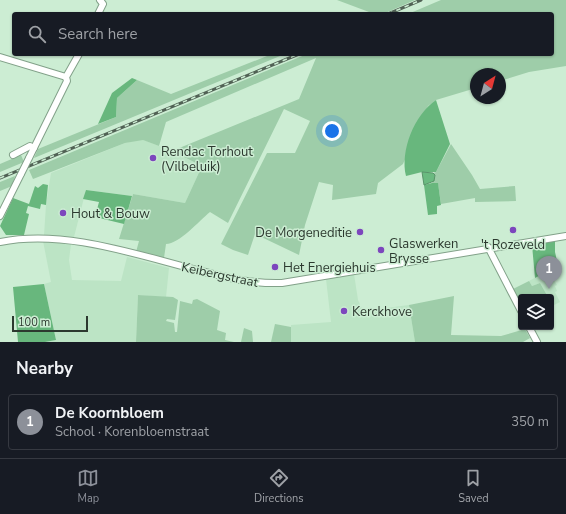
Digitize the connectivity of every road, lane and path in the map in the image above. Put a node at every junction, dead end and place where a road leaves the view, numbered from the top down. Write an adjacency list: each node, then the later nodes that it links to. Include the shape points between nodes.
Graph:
1 (100, 0): 2 (street, via 103,4)
2 (99, 12)
3 (78, 56): 5 (street)
4 (0, 57): 5 (street)
5 (66, 77): 6 (street, via 67,81)
6 (34, 148): 7 (street, via 30,146); 8 (street, bridge)
7 (13, 155)
8 (0, 216)
9 (566, 236): 11 (street, Keibergstraat)
10 (0, 242): 11 (street, Keibergstraat, via 35,238 83,242 231,279 267,283 282,283)
11 (488, 247): 12 (street)
12 (518, 305)
13 (531, 330): 14 (street)
14 (537, 342)

